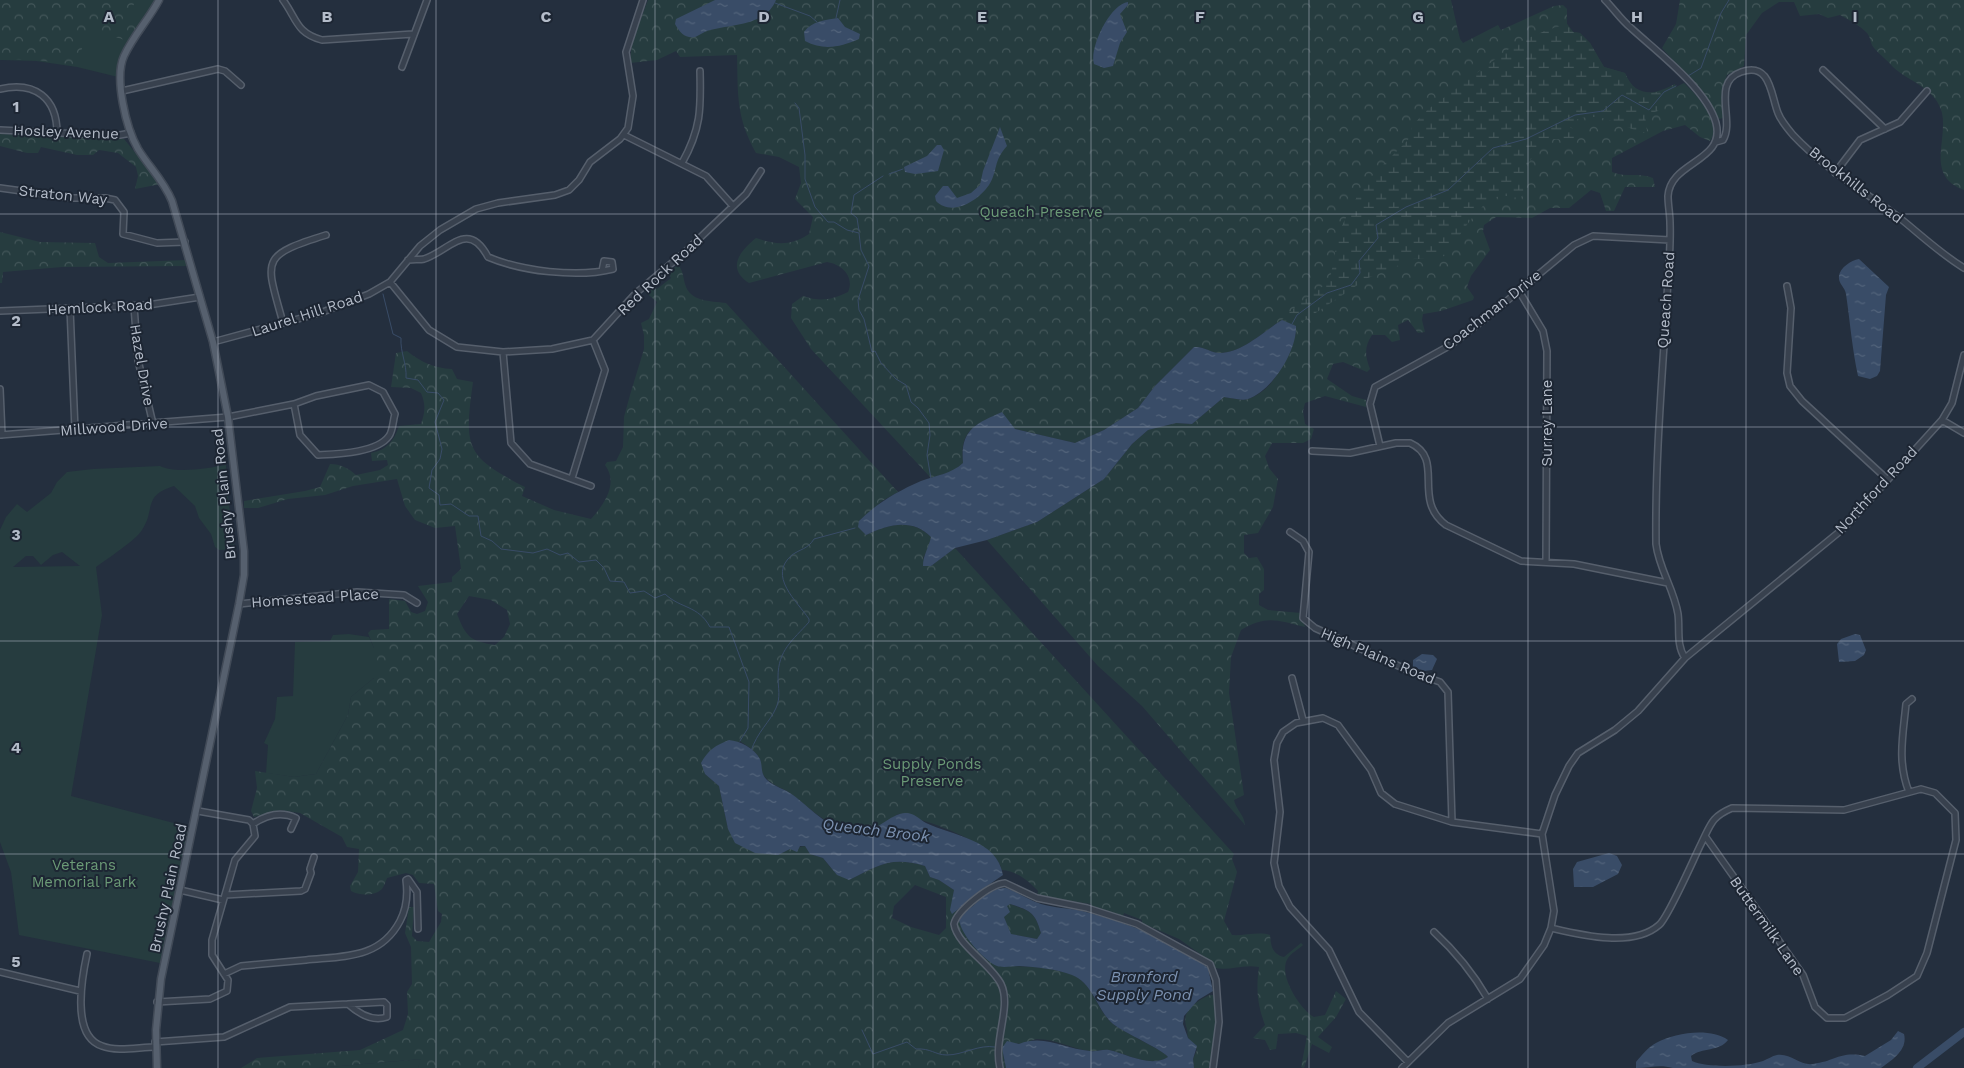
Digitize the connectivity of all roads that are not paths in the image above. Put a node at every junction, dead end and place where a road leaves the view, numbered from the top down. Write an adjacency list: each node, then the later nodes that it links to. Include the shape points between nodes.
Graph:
1 (159, 0): 12 (main road, Brushy Plain Road, via 123,58)
2 (283, 0): 6 (street, via 300,29 322,40)
3 (427, 0): 6 (street)
4 (644, 0): 18 (street, via 626,52 633,96)
5 (1605, 0): 19 (street, via 1703,98 1715,120)
6 (413, 34): 7 (street)
7 (402, 67)
8 (1823, 70): 14 (street)
9 (700, 71): 20 (street, via 701,108 694,142)
10 (241, 85): 12 (street, via 226,71 218,69)
11 (0, 88): 17 (street, via 17,86 46,98 55,111)
12 (122, 91): 16 (main road, Brushy Plain Road)
13 (1927, 91): 14 (street, via 1900,122)
14 (1885, 129): 22 (street, via 1860,140)
15 (0, 130): 17 (street, Hosley Avenue)
16 (131, 133): 17 (street, Hosley Avenue); 27 (main road, Brushy Plain Road, via 140,152 166,188)
17 (58, 134)
18 (624, 134): 20 (street); 28 (street, Laurel Hill Road, via 590,162 569,190 476,209 440,230)
19 (1716, 142): 22 (street, Brookhills Road, via 1723,140 1726,134 1725,94 1729,81 1740,72 1759,72 1770,83 1778,115 1787,128); 26 (street, Queach Road, via 1709,152 1672,181 1668,196)
20 (682, 162): 24 (street, via 706,176)
21 (761, 171): 24 (street, Red Rock Road, via 746,194)
22 (1835, 173): 29 (street, Brookhills Road)
23 (0, 188): 27 (street, Straton Way, via 115,200 124,212 122,234 157,243)
24 (733, 206): 39 (street, Red Rock Road, via 636,293)
25 (326, 235): 38 (street, via 289,246 275,257 270,275)
26 (1670, 240): 33 (street, Coachman Drive, via 1593,236 1574,245); 58 (street, Queach Road, via 1661,373 1656,536 1658,560)
27 (185, 242): 34 (main road, Brushy Plain Road)
28 (408, 260): 30 (street, via 424,259 462,239 475,240 488,257 506,265 568,272); 31 (street, Laurel Hill Road)
29 (1964, 268)
30 (602, 271)
31 (390, 282): 38 (street, Laurel Hill Road, via 344,305); 41 (street, via 429,330 456,347)
32 (1786, 286): 54 (street, via 1791,308 1787,373 1790,386 1802,401)
33 (1519, 291): 51 (street, Coachman Drive, via 1449,346 1375,387 1370,404); 57 (street, Surrey Lane, via 1543,331 1547,351)
34 (200, 297): 35 (street, Hemlock Road); 40 (main road, Brushy Plain Road)
35 (134, 306): 36 (street, Hemlock Road); 47 (street, Hazel Drive, via 138,360)
36 (70, 308): 37 (street, Hemlock Road); 48 (street)
37 (0, 311)
38 (283, 323): 40 (street, Laurel Hill Road)
39 (593, 340): 41 (street, via 552,349); 53 (street, via 605,370)
40 (213, 342): 45 (main road, Brushy Plain Road)
41 (503, 352): 53 (street, via 511,442 530,464)
42 (1964, 355): 46 (street, Northford Road, via 1952,403)
43 (0, 389): 50 (street)
44 (294, 404): 44 (street, Millwood Drive, via 369,384 384,392 395,414 390,436 379,445 347,453 318,455 300,435); 45 (street, Millwood Drive)
45 (228, 417): 47 (street, Millwood Drive); 60 (main road, Brushy Plain Road, via 244,551)
46 (1942, 420): 49 (street); 54 (street, Northford Road)
47 (153, 424): 48 (street, Millwood Drive)
48 (75, 430): 50 (street, Millwood Drive)
49 (1964, 433)
50 (1, 435)
51 (1380, 446): 52 (street, via 1350,453); 57 (street, via 1410,442 1421,450 1428,462 1430,505 1438,520 1510,557)
52 (1312, 450)
53 (572, 478): 55 (street)
54 (1887, 479): 61 (street, Northford Road, via 1844,528)
55 (591, 486)
56 (1290, 532): 67 (street, High Plains Road, via 1303,541 1309,552 1302,618 1315,628 1440,682 1448,692)
57 (1546, 562): 58 (street, via 1574,564)
58 (1668, 583): 61 (street, Queach Road, via 1678,613 1680,651)
59 (417, 603): 60 (street, Homestead Place, via 404,595 357,592)
60 (239, 604): 66 (main road, Brushy Plain Road)
61 (1685, 658): 70 (street, Northford Road, via 1638,710 1615,730 1578,753 1568,766 1555,795)
62 (1292, 678): 64 (street)
63 (1912, 699): 65 (street, via 1906,704 1901,758 1902,775)
64 (1303, 720): 67 (street, via 1323,718 1338,725 1372,770 1381,793 1395,804); 86 (street, via 1283,732 1276,743 1274,760 1280,812 1274,863 1279,886 1290,907 1329,950 1359,1012)
65 (1909, 792): 71 (street, via 1844,810 1732,808 1716,815); 71 (street, Buttermilk Lane, via 1921,789 1935,793 1954,813 1956,840 1927,953 1917,976 1844,1018 1827,1018 1815,1007 1803,975)
66 (198, 811): 68 (street, via 241,817); 73 (main road, Brushy Plain Road)
67 (1452, 822): 70 (street)
68 (253, 824): 69 (street, via 267,816 288,815 296,818); 74 (street, via 254,839 235,860)
69 (291, 829)
70 (1542, 834): 75 (street, via 1554,912)
71 (1705, 836): 75 (street, via 1660,925 1643,934 1605,939)
72 (314, 857): 74 (street, via 305,889 301,891)
73 (180, 890): 74 (street); 83 (main road, Brushy Plain Road)
74 (224, 897): 80 (street, via 211,948)
75 (1551, 928): 82 (street, via 1524,975)
76 (418, 929): 80 (street, via 417,892 408,879 402,916 388,938 374,948 354,955 241,966)
77 (1434, 932): 82 (street, via 1474,974)
78 (87, 954): 81 (street)
79 (0, 972): 81 (street)
80 (224, 974): 83 (street, via 227,991 219,996)
81 (80, 991): 85 (street, via 87,1031 93,1041 112,1048)
82 (1488, 999): 86 (street, via 1448,1023)
83 (158, 1002): 85 (main road, Brushy Plain Road)
84 (348, 1004): 84 (street, via 384,1002 387,1016 367,1017); 85 (street, via 290,1007 224,1037)
85 (155, 1045): 87 (main road, Brushy Plain Road)
86 (1408, 1062): 90 (street)
87 (158, 1068)
88 (1000, 1068): 89 (street, via 998,1053 1005,1003 1002,988 994,974 958,934 955,920 991,888 1005,883 1037,898 1087,908 1131,922 1204,959 1214,970 1217,985 1219,1028)
89 (1214, 1068)
90 (1402, 1068)

